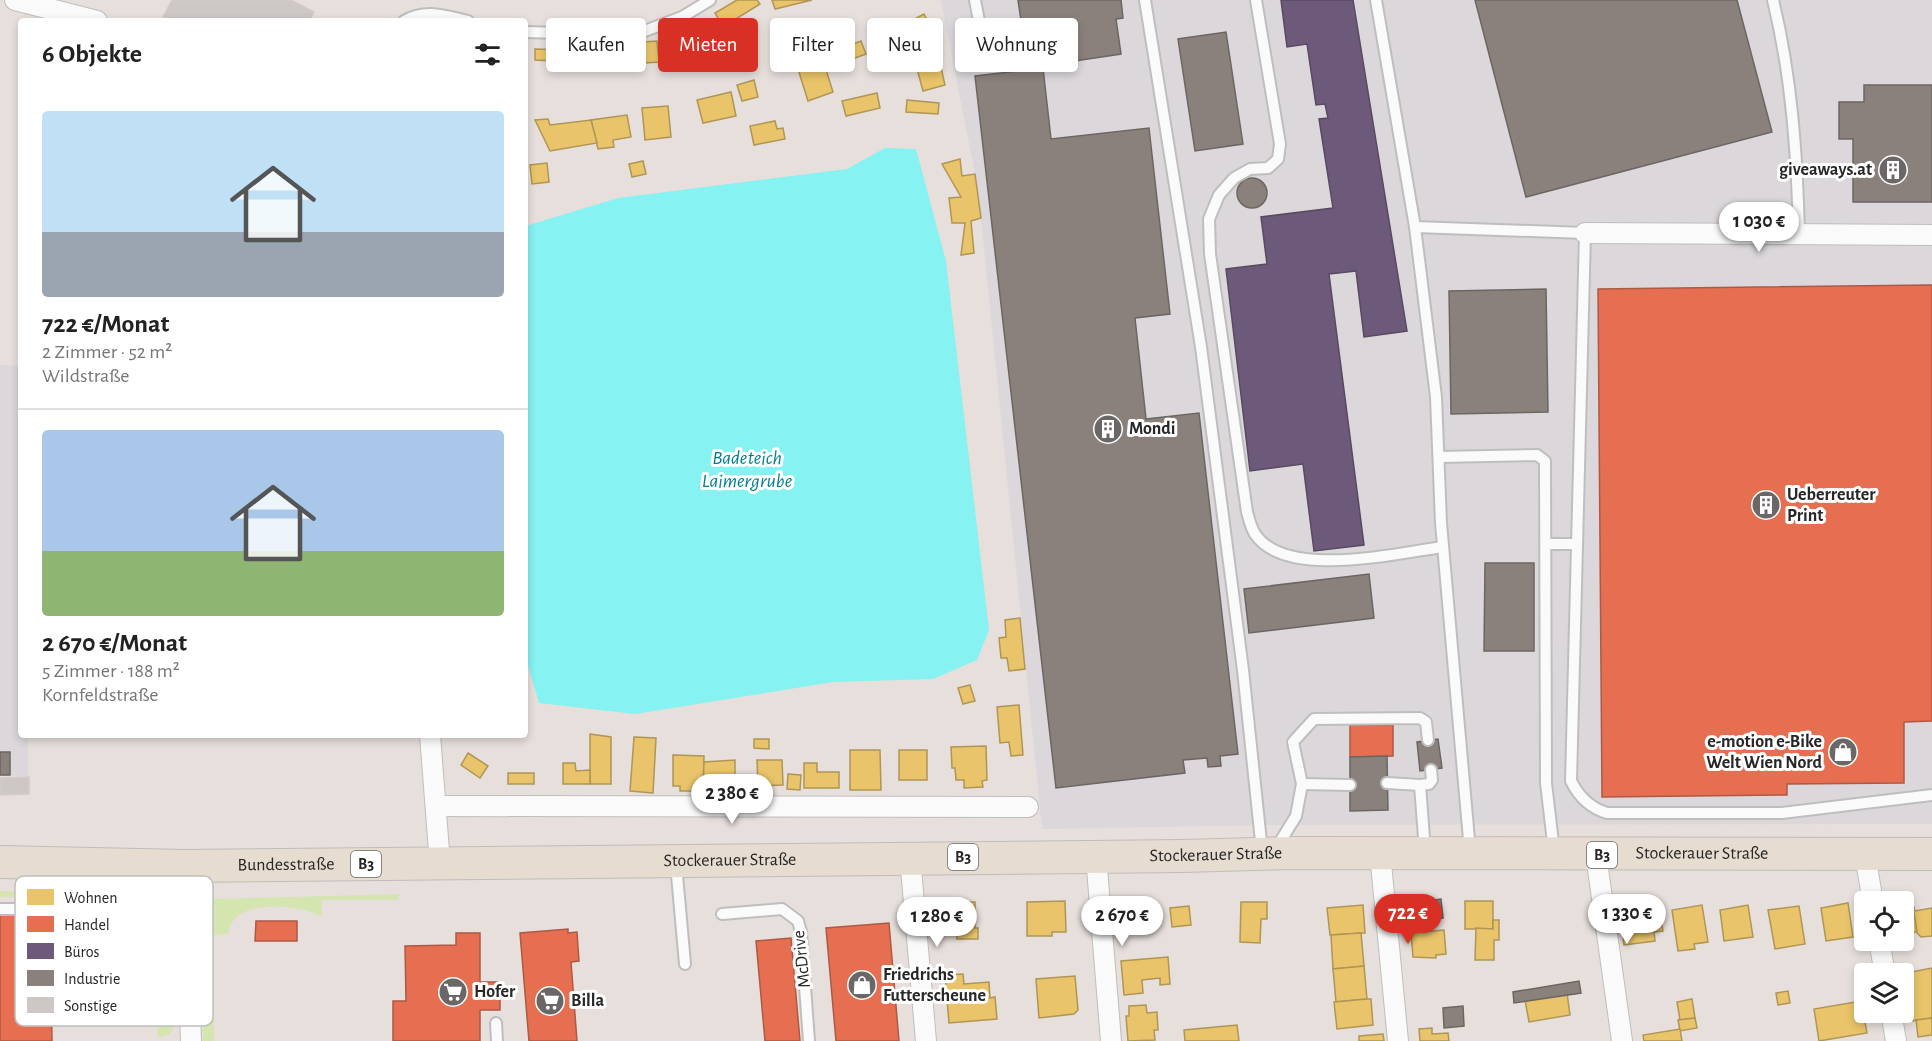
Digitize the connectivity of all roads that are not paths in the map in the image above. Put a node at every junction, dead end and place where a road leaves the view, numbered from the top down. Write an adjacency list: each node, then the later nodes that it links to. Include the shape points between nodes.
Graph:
1 (15, 0): 8 (street)
2 (710, 0): 12 (lane, via 682,17 634,35)
3 (975, 0): 11 (lane)
4 (1145, 0): 32 (lane, via 1201,347)
5 (1256, 0): 20 (lane, via 1280,144 1278,159 1268,168 1250,170 1234,178 1219,195 1209,219 1210,254 1247,512 1256,534 1271,549 1294,559 1316,562)
6 (1376, 0): 13 (lane)
7 (1773, 0): 15 (lane, via 1792,101)
8 (85, 18)
9 (413, 18): 10 (lane, via 440,13)
10 (458, 18)
11 (978, 18)
12 (528, 32)
13 (1415, 227): 14 (lane); 17 (lane, via 1436,397)
14 (1585, 233): 15 (street); 19 (lane)
15 (1799, 235): 16 (street)
16 (1932, 235)
17 (1438, 457): 18 (lane, via 1537,455 1545,461); 20 (lane)
18 (1547, 544): 19 (lane); 36 (lane, via 1546,783)
19 (1577, 544): 28 (lane, via 1571,781 1589,804 1607,813 1782,813)
20 (1443, 547): 34 (lane)
21 (430, 738): 29 (street)
22 (1428, 740): 25 (lane, via 1426,722 1420,718 1317,718 1293,742)
23 (1431, 770): 27 (lane, via 1432,780)
24 (1388, 783): 27 (lane)
25 (1302, 784): 26 (lane); 32 (lane, via 1296,816)
26 (1350, 785)
27 (1420, 785): 33 (lane)
28 (1932, 795)
29 (436, 806): 30 (street); 44 (street)
30 (1028, 807)
31 (1380, 853): 32 (main road, Stockerauer Straße / B3); 33 (main road, Stockerauer Straße / B3); 58 (street)
32 (1267, 854): 39 (main road, Stockerauer Straße / B3)
33 (1425, 854): 34 (main road, Stockerauer Straße / B3)
34 (1471, 854): 36 (main road, Stockerauer Straße / B3)
35 (1932, 854): 38 (main road, Stockerauer Straße / B3)
36 (1555, 855): 37 (main road, Stockerauer Straße / B3)
37 (1596, 855): 38 (main road, Stockerauer Straße / B3); 59 (street)
38 (1865, 855): 47 (street)
39 (1096, 856): 40 (main road, Stockerauer Straße / B3); 57 (street)
40 (910, 857): 41 (main road, Stockerauer Straße / B3); 56 (street)
41 (675, 861): 43 (main road, Stockerauer Straße / B3); 49 (lane)
42 (0, 862): 45 (main road, Bundesstraße / B3)
43 (501, 862): 44 (main road, Bundesstraße / B3)
44 (440, 864): 45 (main road, Bundesstraße / B3)
45 (185, 866): 46 (street)
46 (185, 876)
47 (1870, 891)
48 (722, 914): 55 (lane, McDrive, via 782,909 798,921)
49 (685, 964)
50 (496, 1023): 54 (lane)
51 (1893, 1023): 60 (street)
52 (190, 1026): 53 (street)
53 (191, 1041)
54 (497, 1041)
55 (809, 1041)
56 (926, 1041)
57 (1111, 1041)
58 (1398, 1041)
59 (1622, 1041)
60 (1896, 1041)

